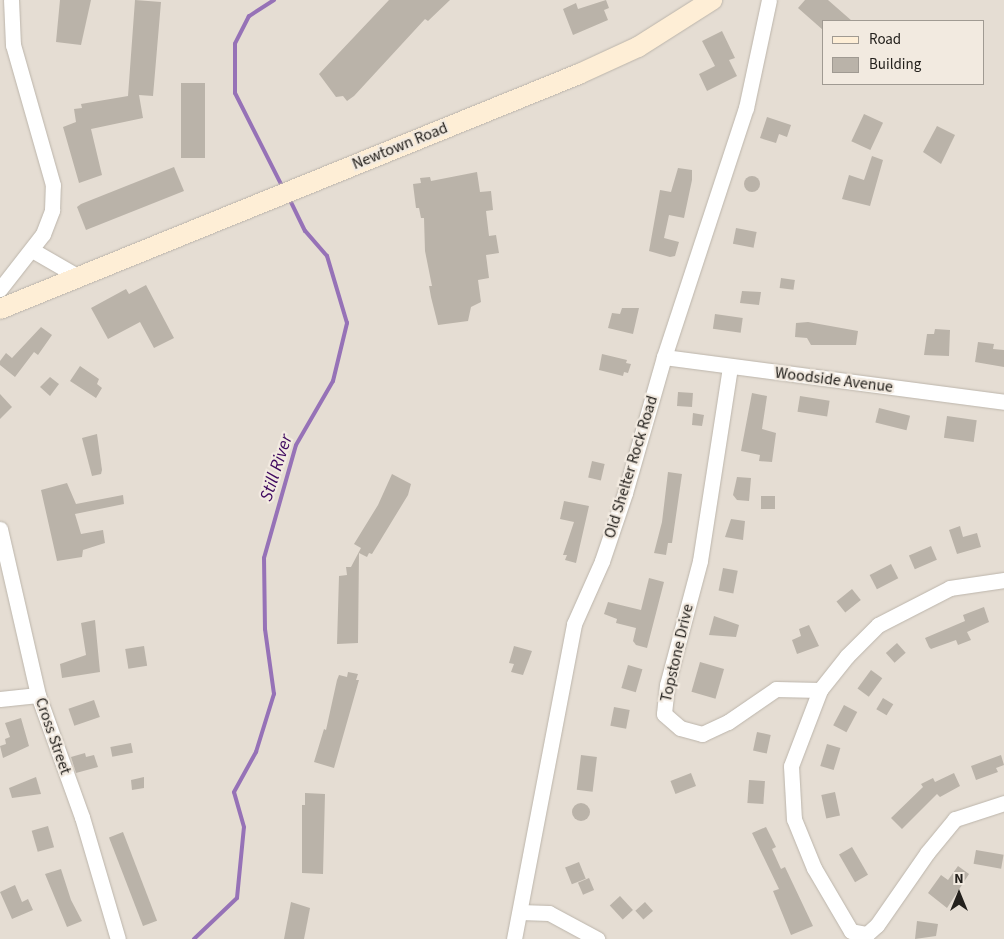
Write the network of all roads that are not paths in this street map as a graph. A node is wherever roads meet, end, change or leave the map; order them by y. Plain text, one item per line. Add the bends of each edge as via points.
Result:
1 (11, 0) edge
2 (712, 0) edge
3 (769, 0) edge
4 (32, 250) junction
5 (79, 276) junction
6 (0, 289) edge
7 (0, 309) edge
8 (664, 357) junction
9 (730, 367) junction
10 (1004, 402) edge
11 (0, 529) edge
12 (1004, 580) edge
13 (820, 690) junction
14 (38, 695) junction
15 (0, 700) edge
16 (1004, 804) edge
17 (520, 912) junction
18 (118, 939) edge
19 (514, 939) edge
20 (597, 939) edge

1 - 4 street via 13,45 54,185 52,210 43,234
2 - 5 main road, Newtown Road via 690,17 621,55
3 - 8 street, Old Shelter Rock Road via 746,108
4 - 5 street
4 - 6 street
5 - 7 main road, Newtown Road
8 - 9 street, Woodside Avenue
8 - 17 street, Old Shelter Rock Road via 616,518 574,624
9 - 10 street, Woodside Avenue
9 - 13 street, Topstone Drive via 700,561 667,685 664,714 680,728 702,734 728,722 776,688
11 - 14 street, Cross Street
12 - 13 street via 950,588 878,625
13 - 16 street via 791,766 794,819 814,868 851,931 867,934 877,925 955,819
14 - 15 street
14 - 18 street, Cross Street via 82,818
17 - 19 street, Old Shelter Rock Road
17 - 20 street via 550,913

